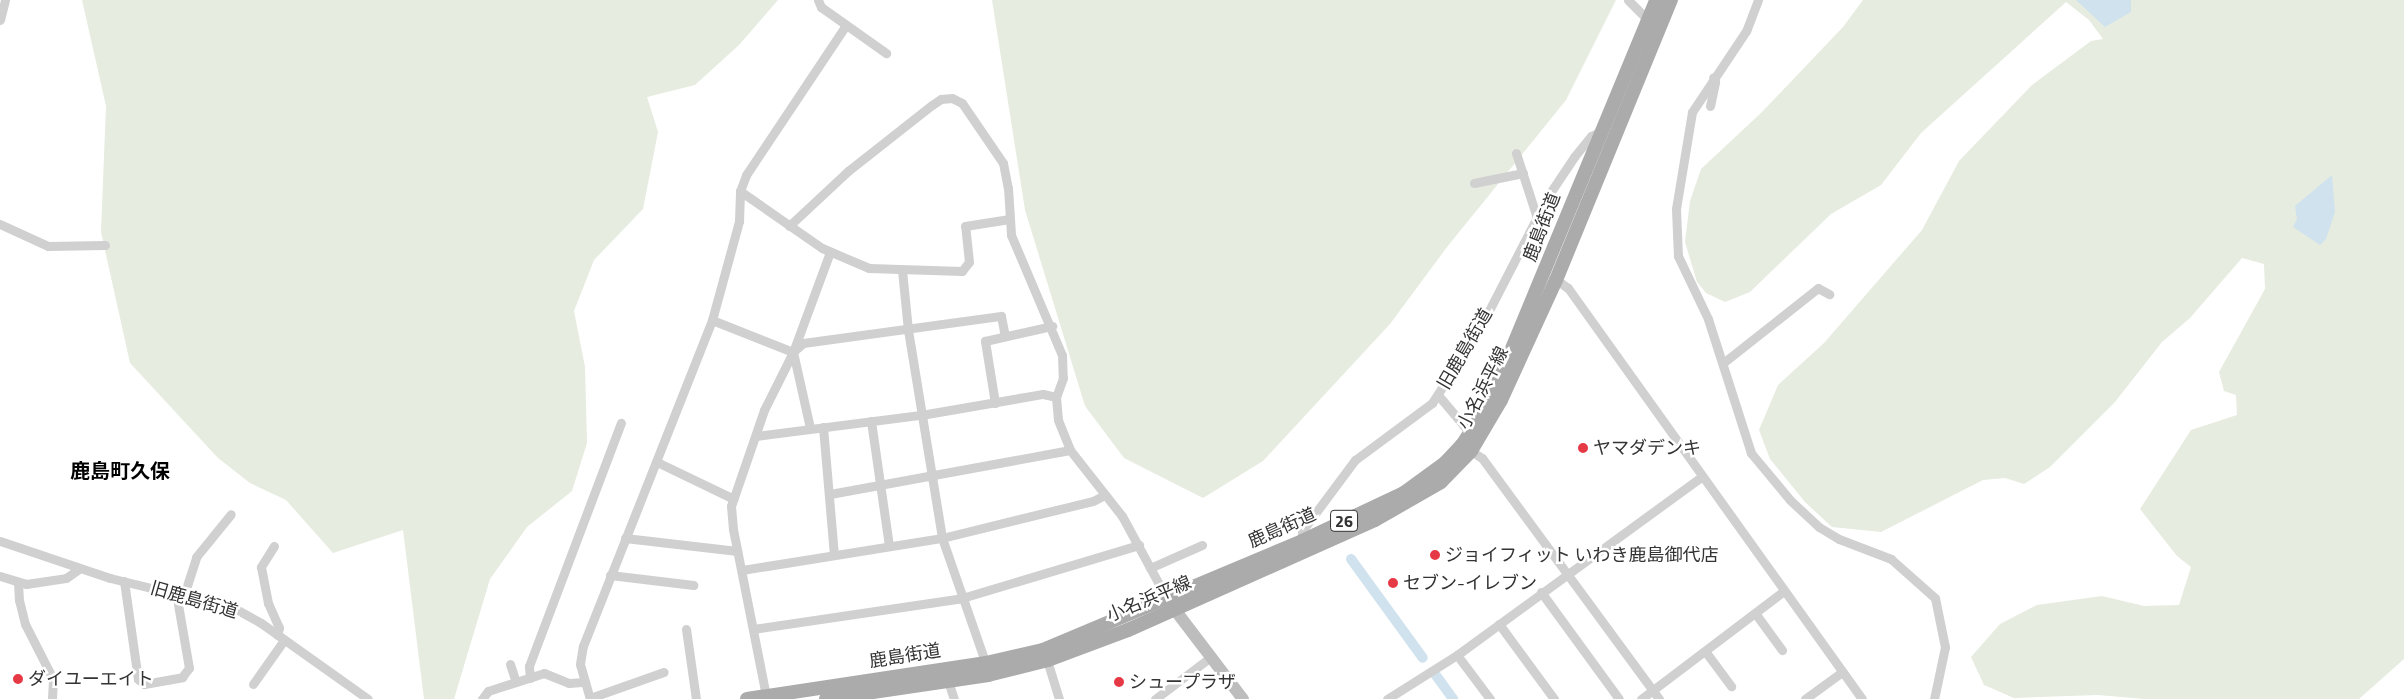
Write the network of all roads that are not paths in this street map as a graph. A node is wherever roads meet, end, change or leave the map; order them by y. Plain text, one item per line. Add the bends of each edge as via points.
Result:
1 (5, 0) edge
2 (818, 0) edge
3 (1628, 0) edge
4 (1656, 0) edge
5 (1671, 0) edge
6 (1758, 0) edge
7 (0, 20) edge
8 (1648, 20) junction
9 (846, 25) junction
10 (886, 53) dead end
11 (1713, 77) junction
12 (1710, 106) dead end
13 (1600, 132) junction
14 (1516, 153) dead end
15 (1523, 173) junction
16 (1474, 183) dead end
17 (740, 191) junction
18 (1537, 218) junction
19 (1009, 219) junction
20 (0, 224) edge
21 (789, 226) junction
22 (105, 245) dead end
23 (830, 252) junction
24 (902, 270) junction
25 (1550, 277) junction
26 (1829, 294) dead end
27 (712, 320) junction
28 (1052, 326) junction
29 (908, 330) junction
30 (1005, 336) junction
31 (793, 352) junction
32 (1723, 363) junction
33 (1438, 395) junction
34 (1056, 397) junction
35 (995, 403) junction
36 (921, 415) junction
37 (871, 421) junction
38 (621, 423) dead end
39 (823, 427) junction
40 (810, 428) junction
41 (1470, 433) junction
42 (756, 436) junction
43 (1467, 448) junction
44 (1070, 450) junction
45 (657, 462) junction
46 (932, 476) junction
47 (1701, 477) junction
48 (880, 486) junction
49 (830, 494) junction
50 (1105, 495) junction
51 (734, 499) junction
52 (231, 514) dead end
53 (625, 538) junction
54 (942, 538) junction
55 (0, 541) edge
56 (1302, 541) junction
57 (1140, 545) junction
58 (1202, 545) dead end
59 (274, 546) dead end
60 (889, 546) junction
61 (737, 551) junction
62 (834, 555) junction
63 (1150, 568) junction
64 (79, 569) junction
65 (742, 570) junction
66 (610, 575) junction
67 (1567, 575) junction
68 (4, 577) edge
69 (18, 582) junction
70 (124, 582) junction
71 (693, 584) dead end
72 (0, 585) edge
73 (1784, 591) junction
74 (1541, 592) junction
75 (180, 594) junction
76 (962, 598) junction
77 (1171, 604) junction
78 (1755, 613) junction
79 (1499, 624) junction
80 (686, 628) dead end
81 (754, 629) junction
82 (281, 637) junction
83 (1782, 650) dead end
84 (1706, 651) junction
85 (1457, 654) junction
86 (1045, 655) junction
87 (1212, 656) junction
88 (510, 664) dead end
89 (987, 669) junction
90 (664, 672) dead end
91 (1842, 672) junction
92 (530, 678) junction
93 (516, 682) junction
94 (585, 682) junction
95 (253, 684) dead end
96 (1731, 686) dead end
97 (950, 687) dead end
98 (1652, 690) junction
99 (776, 696) edge
100 (590, 698) edge
101 (52, 699) edge
102 (368, 699) edge
103 (482, 699) edge
104 (696, 699) edge
105 (747, 699) edge
106 (826, 699) edge
107 (954, 699) edge
108 (1059, 699) edge
109 (1156, 699) edge
110 (1243, 699) edge
111 (1387, 699) edge
112 (1490, 699) edge
113 (1554, 699) edge
114 (1619, 699) edge
115 (1641, 699) edge
116 (1659, 699) edge
117 (1805, 699) edge
118 (1862, 699) edge
119 (1934, 699) edge

1 - 7 street
2 - 9 street via 821,7
3 - 8 street
4 - 8 main road, 鹿島街道 / 26
5 - 25 main road, 小名浜平線 / 26
6 - 11 street via 1746,31
8 - 13 main road, 鹿島街道 / 26
9 - 10 street
9 - 17 street via 746,175
11 - 12 street via 1715,82
11 - 32 street via 1692,112 1683,154 1675,229 1681,265 1708,319
13 - 18 street, 旧鹿島街道 via 1591,136 1574,157
13 - 25 main road, 鹿島街道 / 26
14 - 15 street
15 - 16 street
15 - 18 street
17 - 21 street
17 - 27 street via 739,221
18 - 33 street, 旧鹿島街道 via 1479,330
19 - 21 street via 1008,188 1002,163 962,103 952,98 932,104 848,171
19 - 24 street via 964,226 969,262 962,271
19 - 28 street via 1011,234
20 - 22 street via 48,246
21 - 23 street
23 - 24 street via 869,268
23 - 31 street
24 - 29 street
25 - 41 main road, 鹿島街道 / 26 via 1489,404
25 - 43 main road, 小名浜平線 / 26 via 1488,426
25 - 47 street via 1573,295
26 - 32 street via 1818,288
27 - 31 street
27 - 45 street
28 - 30 street
28 - 34 street via 1062,355 1063,378
29 - 30 street via 1002,316
29 - 31 street via 803,343
29 - 36 street
30 - 35 street via 984,341
31 - 40 street
31 - 42 street via 764,410
32 - 119 street via 1751,452 1790,500 1828,533 1900,564 1935,598 1945,647
33 - 41 street
33 - 56 street, 旧鹿島街道 via 1430,405 1355,460 1302,531
34 - 35 street via 1043,394
34 - 44 street via 1058,420
35 - 36 street
36 - 37 street
36 - 46 street
37 - 39 street
37 - 48 street
38 - 92 street via 529,666
39 - 40 street
39 - 49 street
40 - 42 street
41 - 43 main road, 鹿島街道 / 26
42 - 51 street
43 - 56 main road, 鹿島街道 / 26 via 1404,493
43 - 67 street via 1482,458
43 - 77 main road, 小名浜平線 / 26 via 1441,482 1405,504
44 - 46 street
44 - 50 street
45 - 51 street
45 - 53 street
46 - 48 street
46 - 54 street
47 - 67 street
47 - 73 street
48 - 49 street
48 - 60 street
49 - 62 street
50 - 54 street via 1093,501
50 - 57 street
51 - 61 street via 733,530
52 - 75 street via 196,557
53 - 61 street
53 - 66 street
54 - 60 street
54 - 76 street
55 - 64 street, 旧鹿島街道
56 - 77 main road, 鹿島街道 / 26
57 - 63 street
57 - 76 street
58 - 63 street
59 - 82 street via 261,567 268,603
60 - 62 street
61 - 65 street
62 - 65 street
63 - 77 street
64 - 69 street via 66,578
64 - 70 street, 旧鹿島街道
65 - 81 street
66 - 71 street
66 - 94 street via 583,646 580,664
67 - 74 street
67 - 98 street
68 - 69 street
68 - 72 street
69 - 101 street via 18,600 26,624 53,678
70 - 75 street, 旧鹿島街道
70 - 75 street via 138,679 144,684 182,677 189,668
73 - 78 street
73 - 91 street
74 - 79 street
74 - 114 street
75 - 82 street, 旧鹿島街道 via 234,608
76 - 81 street
76 - 89 street
77 - 86 main road, 小名浜平線 / 26
77 - 87 street
78 - 83 street
78 - 84 street
79 - 85 street
79 - 113 street
80 - 104 street
81 - 99 street
82 - 95 street
82 - 102 street, 旧鹿島街道
84 - 96 street
84 - 98 street
85 - 111 street
85 - 112 street
86 - 89 main road, 小名浜平線 / 26
86 - 108 street
87 - 109 street
87 - 110 street
88 - 93 street
89 - 99 main road, 鹿島街道 / 26
89 - 106 main road, 小名浜平線 / 26
90 - 100 street
91 - 117 street
91 - 118 street
92 - 93 street
92 - 94 street via 544,674 569,683
93 - 103 street via 488,691
94 - 100 street
97 - 107 street
98 - 115 street
98 - 116 street
99 - 105 main road, 鹿島街道 / 26

